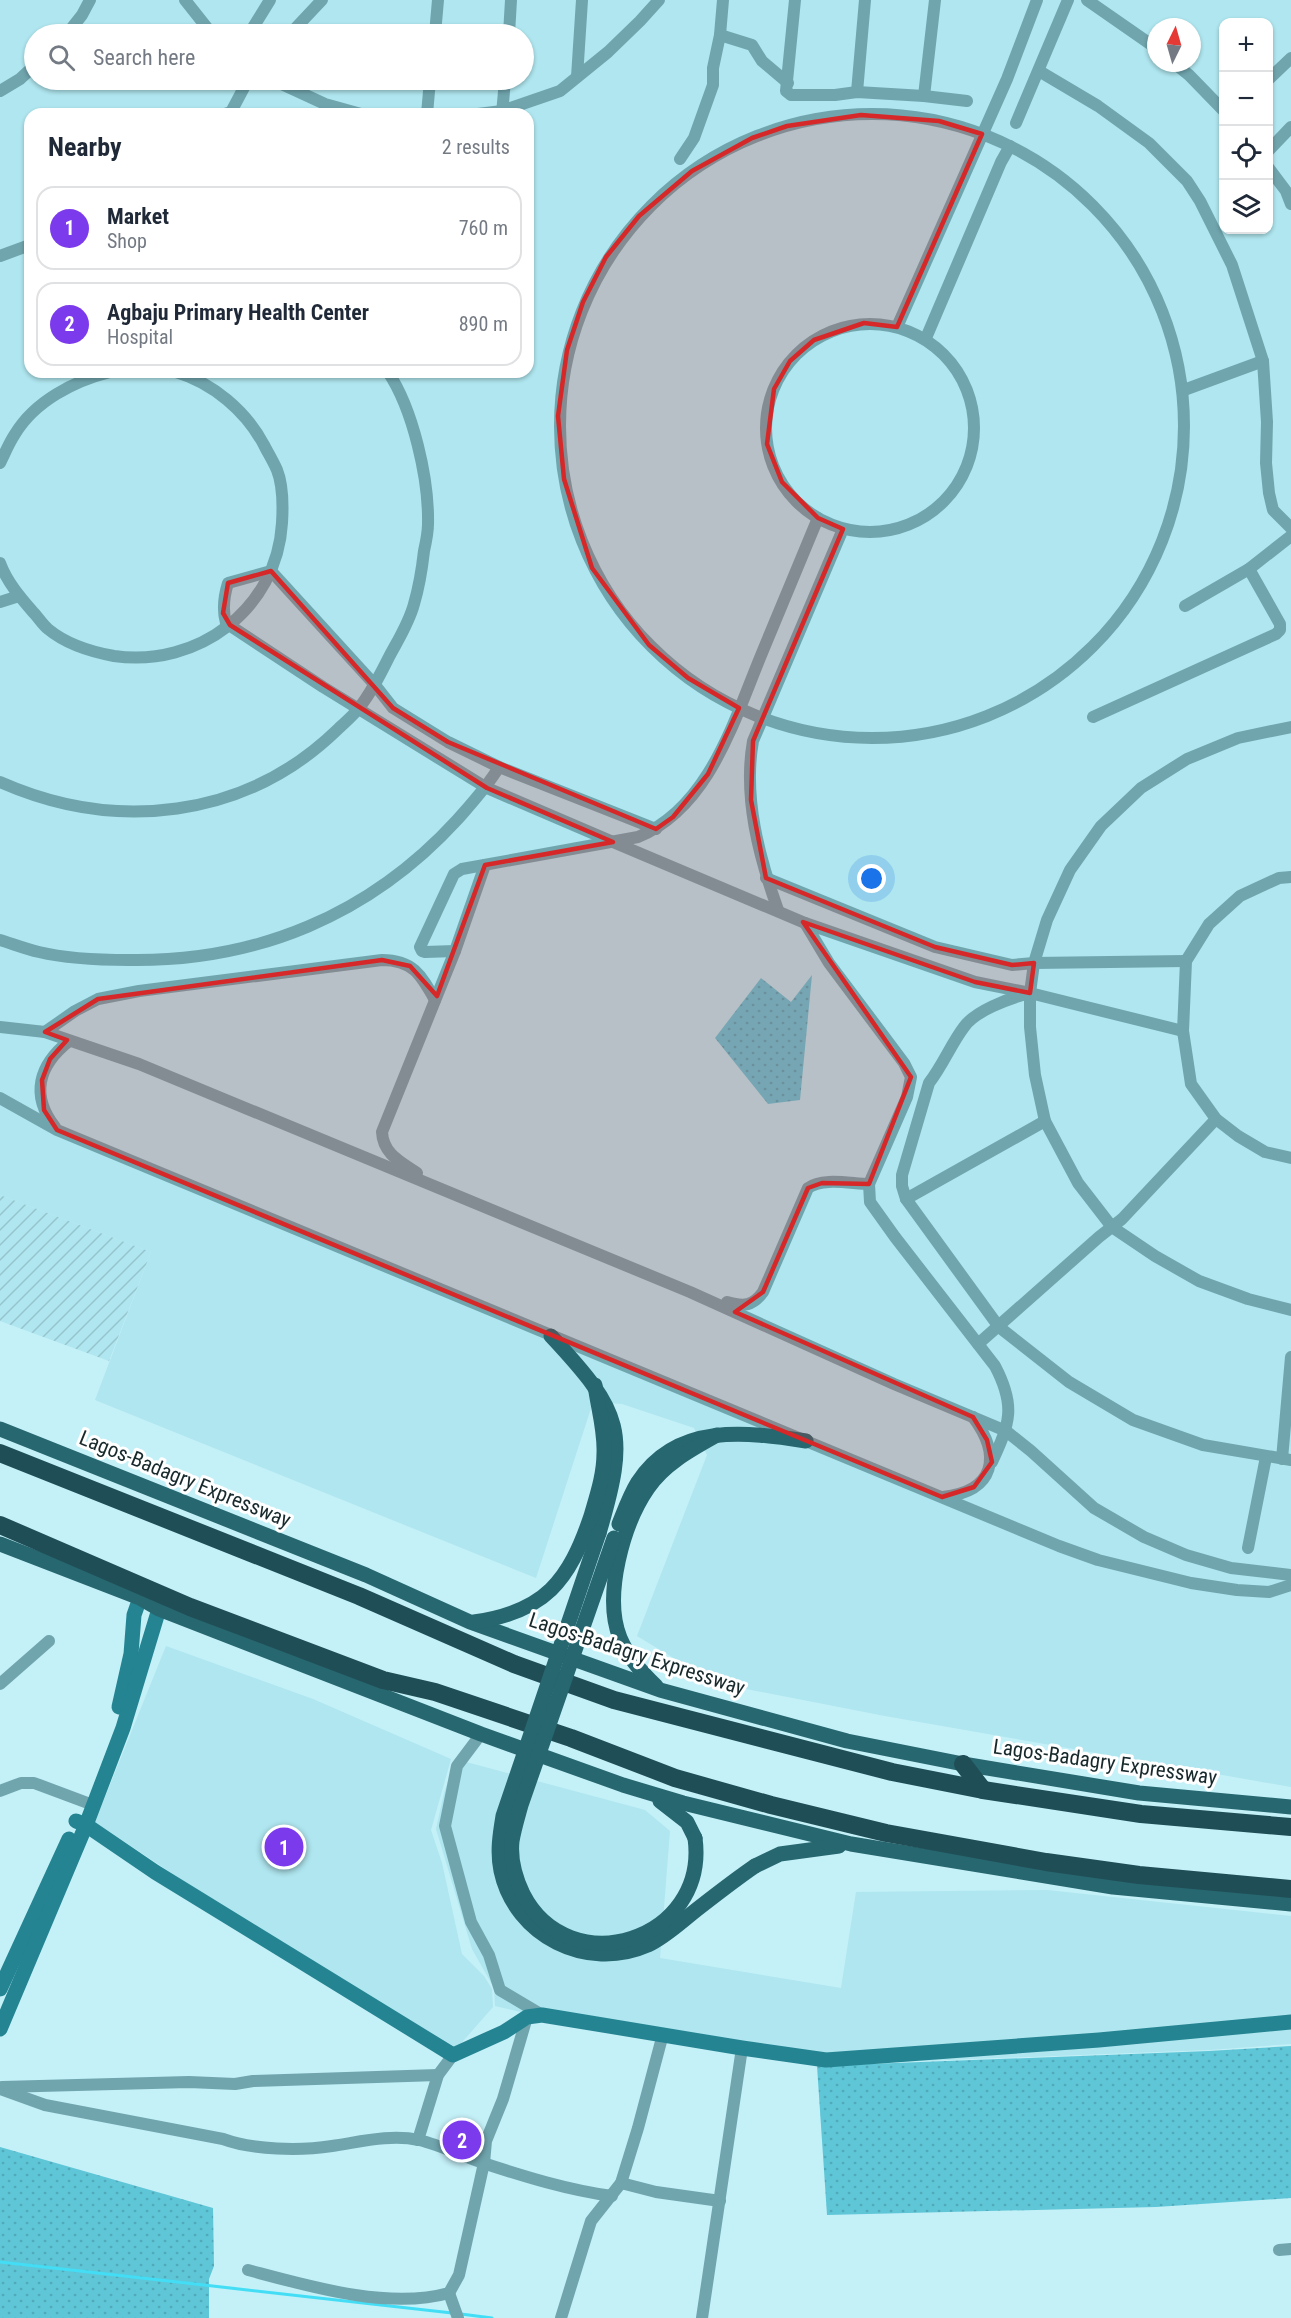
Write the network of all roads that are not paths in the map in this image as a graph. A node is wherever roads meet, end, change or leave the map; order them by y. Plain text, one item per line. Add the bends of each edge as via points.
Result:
1 (90, 0) edge
2 (185, 0) edge
3 (270, 0) edge
4 (322, 0) edge
5 (438, 0) edge
6 (512, 0) edge
7 (582, 0) edge
8 (659, 0) edge
9 (723, 0) edge
10 (795, 0) edge
11 (865, 0) edge
12 (935, 0) edge
13 (1037, 0) edge
14 (1068, 0) edge
15 (1087, 0) edge
16 (75, 24) edge
17 (204, 24) edge
18 (255, 24) edge
19 (299, 24) edge
20 (436, 24) edge
21 (510, 24) edge
22 (720, 35) junction
23 (1147, 42) edge
24 (1291, 58) edge
25 (1039, 71) junction
26 (1185, 72) edge
27 (24, 75) edge
28 (1273, 76) edge
29 (577, 77) junction
30 (788, 83) junction
31 (243, 90) edge
32 (295, 90) edge
33 (429, 90) edge
34 (504, 90) edge
35 (0, 91) edge
36 (856, 92) junction
37 (924, 96) junction
38 (967, 100) dead end
39 (1219, 106) edge
40 (233, 108) edge
41 (339, 108) edge
42 (428, 108) edge
43 (502, 108) edge
44 (513, 108) edge
45 (1016, 123) dead end
46 (1291, 128) edge
47 (982, 134) junction
48 (1010, 146) junction
49 (1273, 147) edge
50 (680, 159) dead end
51 (1273, 172) edge
52 (1288, 189) edge
53 (1291, 204) edge
54 (24, 247) edge
55 (0, 256) edge
56 (897, 327) junction
57 (926, 338) junction
58 (1263, 361) junction
59 (93, 378) edge
60 (197, 378) edge
61 (391, 378) edge
62 (1184, 390) junction
63 (0, 463) edge
64 (818, 518) junction
65 (1291, 528) edge
66 (843, 529) junction
67 (1291, 536) edge
68 (0, 563) edge
69 (1248, 569) junction
70 (271, 571) junction
71 (19, 596) junction
72 (0, 602) edge
73 (1185, 606) dead end
74 (230, 625) junction
75 (375, 685) junction
76 (739, 708) junction
77 (359, 709) junction
78 (763, 717) junction
79 (1093, 717) dead end
80 (1291, 727) edge
81 (499, 767) junction
82 (0, 782) edge
83 (487, 788) junction
84 (656, 829) junction
85 (613, 842) junction
86 (485, 865) junction
87 (1291, 877) edge
88 (766, 878) junction
89 (778, 910) junction
90 (805, 923) junction
91 (0, 940) edge
92 (455, 951) junction
93 (1186, 961) junction
94 (1034, 963) junction
95 (1030, 993) junction
96 (435, 1000) junction
97 (0, 1027) edge
98 (1183, 1031) junction
99 (45, 1032) junction
100 (69, 1041) junction
101 (0, 1098) edge
102 (1216, 1119) junction
103 (1045, 1121) junction
104 (57, 1130) junction
105 (1291, 1158) edge
106 (869, 1184) junction
107 (436, 1186) junction
108 (906, 1199) junction
109 (1112, 1227) junction
110 (690, 1292) junction
111 (1291, 1310) edge
112 (999, 1327) junction
113 (551, 1336) junction
114 (978, 1344) junction
115 (1291, 1357) edge
116 (595, 1385) junction
117 (973, 1417) junction
118 (0, 1430) edge
119 (1006, 1431) junction
120 (717, 1435) junction
121 (806, 1442) junction
122 (0, 1453) edge
123 (1266, 1457) junction
124 (1287, 1459) edge
125 (992, 1462) junction
126 (942, 1497) junction
127 (0, 1525) edge
128 (0, 1544) edge
129 (1248, 1548) dead end
130 (1291, 1575) edge
131 (1291, 1585) edge
132 (140, 1598) junction
133 (159, 1609) junction
134 (470, 1622) junction
135 (49, 1641) dead end
136 (0, 1684) edge
137 (660, 1690) junction
138 (481, 1734) junction
139 (963, 1764) junction
140 (983, 1790) junction
141 (0, 1791) edge
142 (651, 1794) junction
143 (89, 1803) junction
144 (1291, 1807) edge
145 (81, 1823) junction
146 (1291, 1827) edge
147 (851, 1844) junction
148 (1291, 1889) edge
149 (1291, 1904) edge
150 (4, 1992) edge
151 (535, 2016) junction
152 (1291, 2022) edge
153 (0, 2029) edge
154 (663, 2034) junction
155 (742, 2048) junction
156 (453, 2055) junction
157 (438, 2075) junction
158 (0, 2088) edge
159 (418, 2140) junction
160 (484, 2163) junction
161 (621, 2183) junction
162 (612, 2196) junction
163 (720, 2201) junction
164 (248, 2270) dead end
165 (452, 2299) junction
166 (458, 2318) edge
167 (561, 2318) edge
168 (702, 2318) edge

1 - 16 street
2 - 17 street
3 - 18 street
4 - 19 street
5 - 20 street
6 - 21 street
7 - 29 street
8 - 29 street
9 - 22 street
10 - 30 street
11 - 36 street
12 - 37 street
13 - 47 street
14 - 25 street
15 - 23 street
22 - 30 street via 752,45 762,61
22 - 50 street via 713,85 694,138
24 - 28 street
25 - 45 street
25 - 58 street via 1098,106 1149,143 1187,181 1232,265
26 - 39 street
27 - 35 street
29 - 44 street via 560,91
30 - 36 street via 786,91 791,94
31 - 40 street
32 - 41 street
33 - 42 street
34 - 43 street
36 - 37 street
37 - 38 street
46 - 49 street
47 - 48 street
47 - 56 street
47 - 76 street via 939,122 861,115 807,122 752,138 692,171 639,216 606,257 583,302 567,350 558,416 564,479 592,568 620,612 650,645 688,678
48 - 57 street
48 - 62 street via 1043,166 1089,203 1135,257 1165,316
51 - 52 street
52 - 53 street
54 - 55 street
56 - 57 street
56 - 64 street via 864,323 840,327 800,350 774,388 766,422 773,464 797,502
57 - 66 street via 960,374 970,396 975,418 965,472 947,500 914,523 877,533
58 - 62 street
58 - 65 street via 1269,493 1272,510
59 - 63 street via 49,399 16,432
60 - 70 street via 254,427 277,471 283,506 280,541
61 - 75 street via 420,453 428,524 414,606
62 - 78 street via 1185,419 1176,497 1162,541 1120,620 1098,647 1064,674 987,717 941,731 896,737 847,736
64 - 66 street
64 - 76 street
66 - 78 street
67 - 69 street
68 - 71 street
69 - 73 street
69 - 79 street via 1280,624 1276,634
70 - 74 street via 252,601
70 - 74 street via 228,582 223,613
70 - 75 street
71 - 72 street
71 - 74 street via 48,629 97,653 159,657 190,648
74 - 77 street
75 - 77 street
75 - 81 street via 393,708
76 - 78 street
76 - 84 street via 708,774 673,817
77 - 82 street via 297,763 272,778 211,803 146,812 114,811 62,803
77 - 83 street
78 - 88 street via 753,741 750,771 755,827
80 - 94 street via 1238,738 1187,759 1141,788 1101,826 1070,870 1047,920
81 - 83 street
81 - 84 street
83 - 85 street
83 - 91 street via 402,871 357,903 303,930 240,949 170,961 51,954
84 - 85 street
85 - 86 street
85 - 89 street
86 - 92 street
86 - 92 street via 454,874 420,948 425,952
87 - 93 street via 1279,878 1240,896 1209,924
88 - 89 street
88 - 94 street via 935,947 1012,965
89 - 90 street
90 - 95 street via 975,982
90 - 106 street via 911,1077 907,1097
92 - 96 street
93 - 94 street
93 - 98 street
94 - 95 street
95 - 98 street
95 - 103 street via 1035,1075
95 - 108 street via 996,1005 964,1025 929,1083 902,1175
96 - 99 street via 415,970 402,962 382,960 98,999
96 - 107 street via 382,1132 391,1155
97 - 99 street
98 - 102 street via 1191,1084
99 - 100 street
100 - 104 street via 50,1059 42,1080 41,1100
100 - 107 street via 139,1064
101 - 104 street
102 - 105 street via 1265,1152
102 - 109 street
103 - 108 street
103 - 109 street via 1078,1183
104 - 113 street
106 - 110 street via 822,1183 808,1188 757,1301 741,1306
106 - 114 street via 869,1197 875,1209
107 - 110 street
108 - 112 street
109 - 111 street via 1199,1281
109 - 112 street
110 - 117 street
112 - 114 street
112 - 123 street via 1069,1382 1133,1420 1203,1445
113 - 116 main road
113 - 121 street
114 - 119 street via 1003,1380 1009,1407
115 - 124 street
116 - 134 main road via 604,1436 604,1465 593,1510 572,1562 551,1591 536,1602 507,1616
116 - 147 main road, bridge via 612,1420 617,1452 612,1487 504,1816 499,1857 506,1887 526,1920 538,1931 576,1951 610,1954 637,1949 664,1936 768,1858
117 - 119 street
117 - 125 street via 987,1440
118 - 134 main road, Lagos-Badagry Expressway via 366,1575
119 - 125 street
119 - 130 street via 1094,1509 1144,1537 1231,1568
120 - 121 main road via 745,1433
120 - 137 main road via 680,1457 648,1487 630,1522 617,1567 614,1604 619,1637 633,1662
120 - 142 main road, bridge via 677,1447 651,1466 633,1492 614,1538 512,1840 514,1869 526,1899 544,1922 579,1940 615,1942 656,1927 681,1904 693,1879 695,1838 687,1822
121 - 126 street
122 - 140 highway, Lagos-Badagry Expressway via 359,1596 514,1664 614,1700 892,1772
123 - 124 street
123 - 129 street
125 - 126 street via 985,1476 969,1491
126 - 131 street via 1059,1546 1141,1571 1237,1590 1269,1592
127 - 148 highway via 190,1607 383,1680 435,1692 675,1778 760,1802 886,1833 1046,1862
128 - 132 main road
132 - 133 main road
132 - 143 main road via 123,1694
133 - 138 main road
133 - 143 main road via 123,1728
134 - 137 main road, Lagos-Badagry Expressway
135 - 136 street
137 - 139 main road, Lagos-Badagry Expressway via 847,1741
138 - 142 main road
138 - 151 street via 457,1766 445,1826 471,1922 489,1955 500,1990
139 - 140 highway
139 - 144 main road, Lagos-Badagry Expressway via 1139,1793
140 - 146 highway, Lagos-Badagry Expressway via 1141,1814
141 - 143 street via 34,1783
142 - 147 main road
143 - 145 main road
145 - 150 main road
145 - 156 main road
147 - 149 main road via 1113,1887
150 - 153 main road
151 - 154 main road
151 - 156 main road
151 - 160 street via 486,2140
152 - 155 main road via 826,2060
154 - 155 main road
154 - 161 street
155 - 163 street
156 - 157 street
157 - 158 street
157 - 159 street
158 - 159 street via 45,2105 240,2145 330,2147 362,2140
159 - 160 street
160 - 162 street via 576,2191
160 - 165 street
161 - 162 street
161 - 163 street
162 - 167 street via 591,2221
163 - 168 street
164 - 165 street via 358,2295
165 - 166 street

